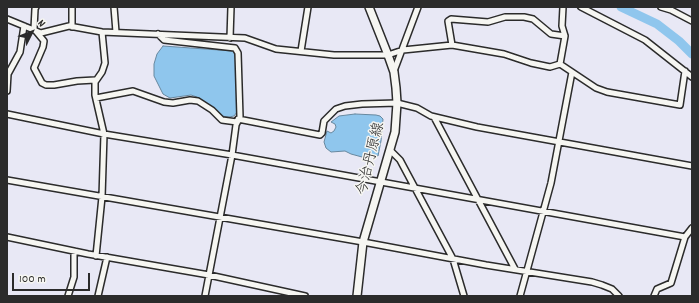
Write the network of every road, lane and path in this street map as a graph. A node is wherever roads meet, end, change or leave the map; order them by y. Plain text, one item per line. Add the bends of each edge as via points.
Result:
1 (36, 7) edge
2 (72, 7) edge
3 (114, 7) edge
4 (231, 7) edge
5 (308, 7) edge
6 (368, 7) edge
7 (418, 7) edge
8 (563, 7) edge
9 (581, 7) edge
10 (661, 7) edge
11 (7, 19) edge
12 (692, 21) edge
13 (24, 26) junction
14 (72, 27) junction
15 (34, 29) junction
16 (102, 32) junction
17 (116, 32) junction
18 (158, 34) junction
19 (565, 36) junction
20 (230, 38) junction
21 (452, 45) junction
22 (403, 50) junction
23 (301, 52) junction
24 (388, 55) junction
25 (560, 64) junction
26 (685, 71) junction
27 (394, 72) junction
28 (572, 72) junction
29 (692, 77) edge
30 (95, 80) junction
31 (7, 91) edge
32 (96, 98) junction
33 (397, 103) junction
34 (7, 114) edge
35 (434, 117) junction
36 (238, 120) junction
37 (104, 134) junction
38 (558, 142) junction
39 (390, 150) junction
40 (232, 155) junction
41 (692, 166) edge
42 (7, 180) edge
43 (380, 182) junction
44 (415, 189) junction
45 (102, 197) junction
46 (478, 200) junction
47 (542, 212) junction
48 (220, 217) junction
49 (692, 228) edge
50 (7, 237) edge
51 (685, 237) junction
52 (363, 242) junction
53 (74, 251) junction
54 (96, 256) junction
55 (106, 257) junction
56 (453, 259) junction
57 (515, 269) junction
58 (527, 271) junction
59 (209, 275) junction
60 (68, 296) edge
61 (98, 296) edge
62 (205, 296) edge
63 (305, 296) edge
64 (357, 296) edge
65 (464, 296) edge
66 (520, 296) edge
67 (619, 296) edge
68 (654, 296) edge

1 - 15 street
2 - 14 street
3 - 17 street
4 - 20 street
5 - 23 street
6 - 24 main road, 今治丹原線
7 - 22 street
8 - 19 street via 562,26
9 - 26 street via 645,40
10 - 12 street
11 - 13 street
13 - 15 street
13 - 31 street via 20,52 8,74
14 - 15 street via 41,33
14 - 16 street
15 - 30 street via 44,41 34,68 42,83 54,85
16 - 17 street
16 - 30 street via 105,63
17 - 18 street
18 - 20 street
18 - 36 street via 164,40 236,48 240,117
19 - 21 street via 551,34 533,19 524,17 505,17 488,22 451,19 448,22
19 - 25 street
20 - 23 street via 245,38 276,49
21 - 22 street
21 - 25 street via 504,54 550,67
22 - 24 street
22 - 27 street
23 - 24 street
24 - 27 main road, 今治丹原線
25 - 28 street
26 - 28 street via 680,105 607,92
26 - 29 street
27 - 33 main road, 今治丹原線
28 - 38 street
30 - 32 street
32 - 36 street via 133,91 164,102 198,101 222,120
32 - 37 street
33 - 35 street via 417,108
33 - 36 street via 362,104 336,109 324,121 320,135
33 - 39 main road, 今治丹原線 via 395,132
34 - 37 street
35 - 38 street
35 - 46 street
36 - 40 street
37 - 40 street
37 - 45 street
38 - 41 street
38 - 47 street via 551,184
39 - 43 main road, 今治丹原線
39 - 44 street via 400,160
40 - 43 street
40 - 48 street
42 - 45 street
43 - 44 street
43 - 52 main road, 今治丹原線
44 - 46 street
44 - 56 street
45 - 48 street
45 - 54 street
46 - 47 street
46 - 57 street
47 - 51 street
47 - 58 street
48 - 52 street
48 - 59 street
49 - 51 street
50 - 53 street
51 - 68 street via 671,283 657,290
52 - 56 street
52 - 64 main road, 今治丹原線
53 - 54 street
53 - 60 street via 74,277
54 - 55 street
55 - 59 street
55 - 61 street
56 - 57 street
56 - 65 street
57 - 58 street
58 - 66 street
58 - 67 street via 602,284
59 - 62 street
59 - 63 street

